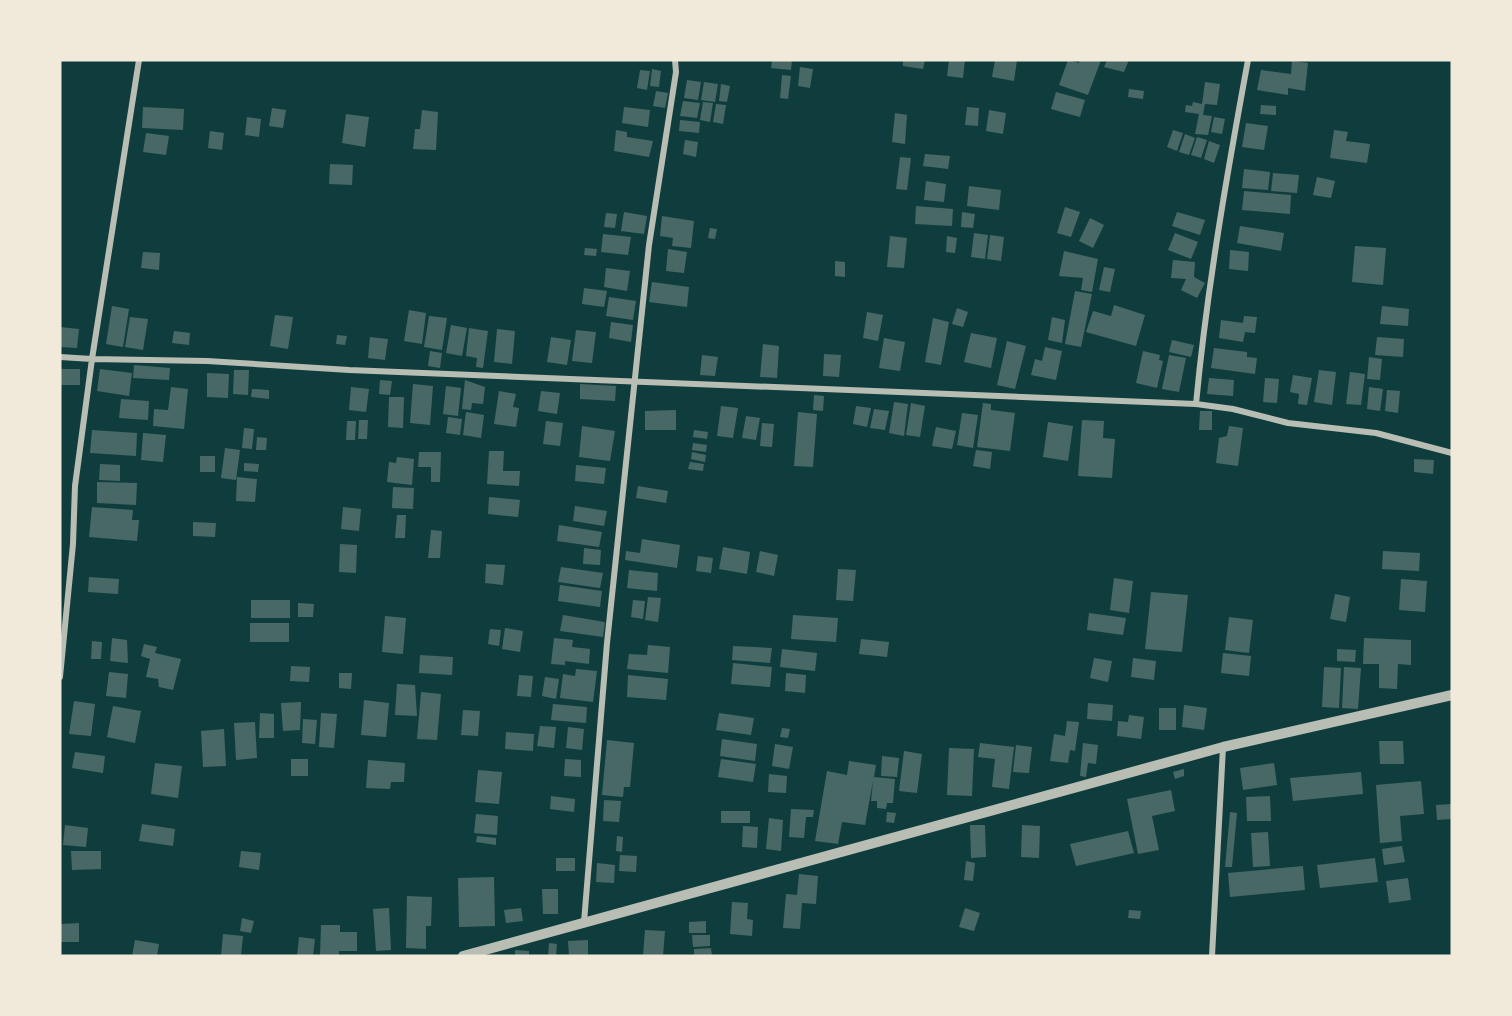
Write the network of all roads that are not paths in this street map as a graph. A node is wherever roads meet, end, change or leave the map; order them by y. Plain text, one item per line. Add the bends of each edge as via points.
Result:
1 (139, 60) edge
2 (675, 60) edge
3 (1248, 60) edge
4 (60, 357) edge
5 (92, 359) junction
6 (635, 381) junction
7 (1196, 404) junction
8 (1452, 453) edge
9 (60, 677) edge
10 (1452, 695) edge
11 (1223, 747) junction
12 (584, 922) junction
13 (463, 956) edge
14 (1212, 956) edge

1 - 5 street
2 - 6 street
3 - 7 street via 1218,231
4 - 5 street
5 - 6 street
5 - 9 street via 75,486
6 - 7 street
6 - 12 street via 607,643
7 - 8 street via 1288,423 1376,433
10 - 11 street
11 - 12 street
11 - 14 street
12 - 13 street

